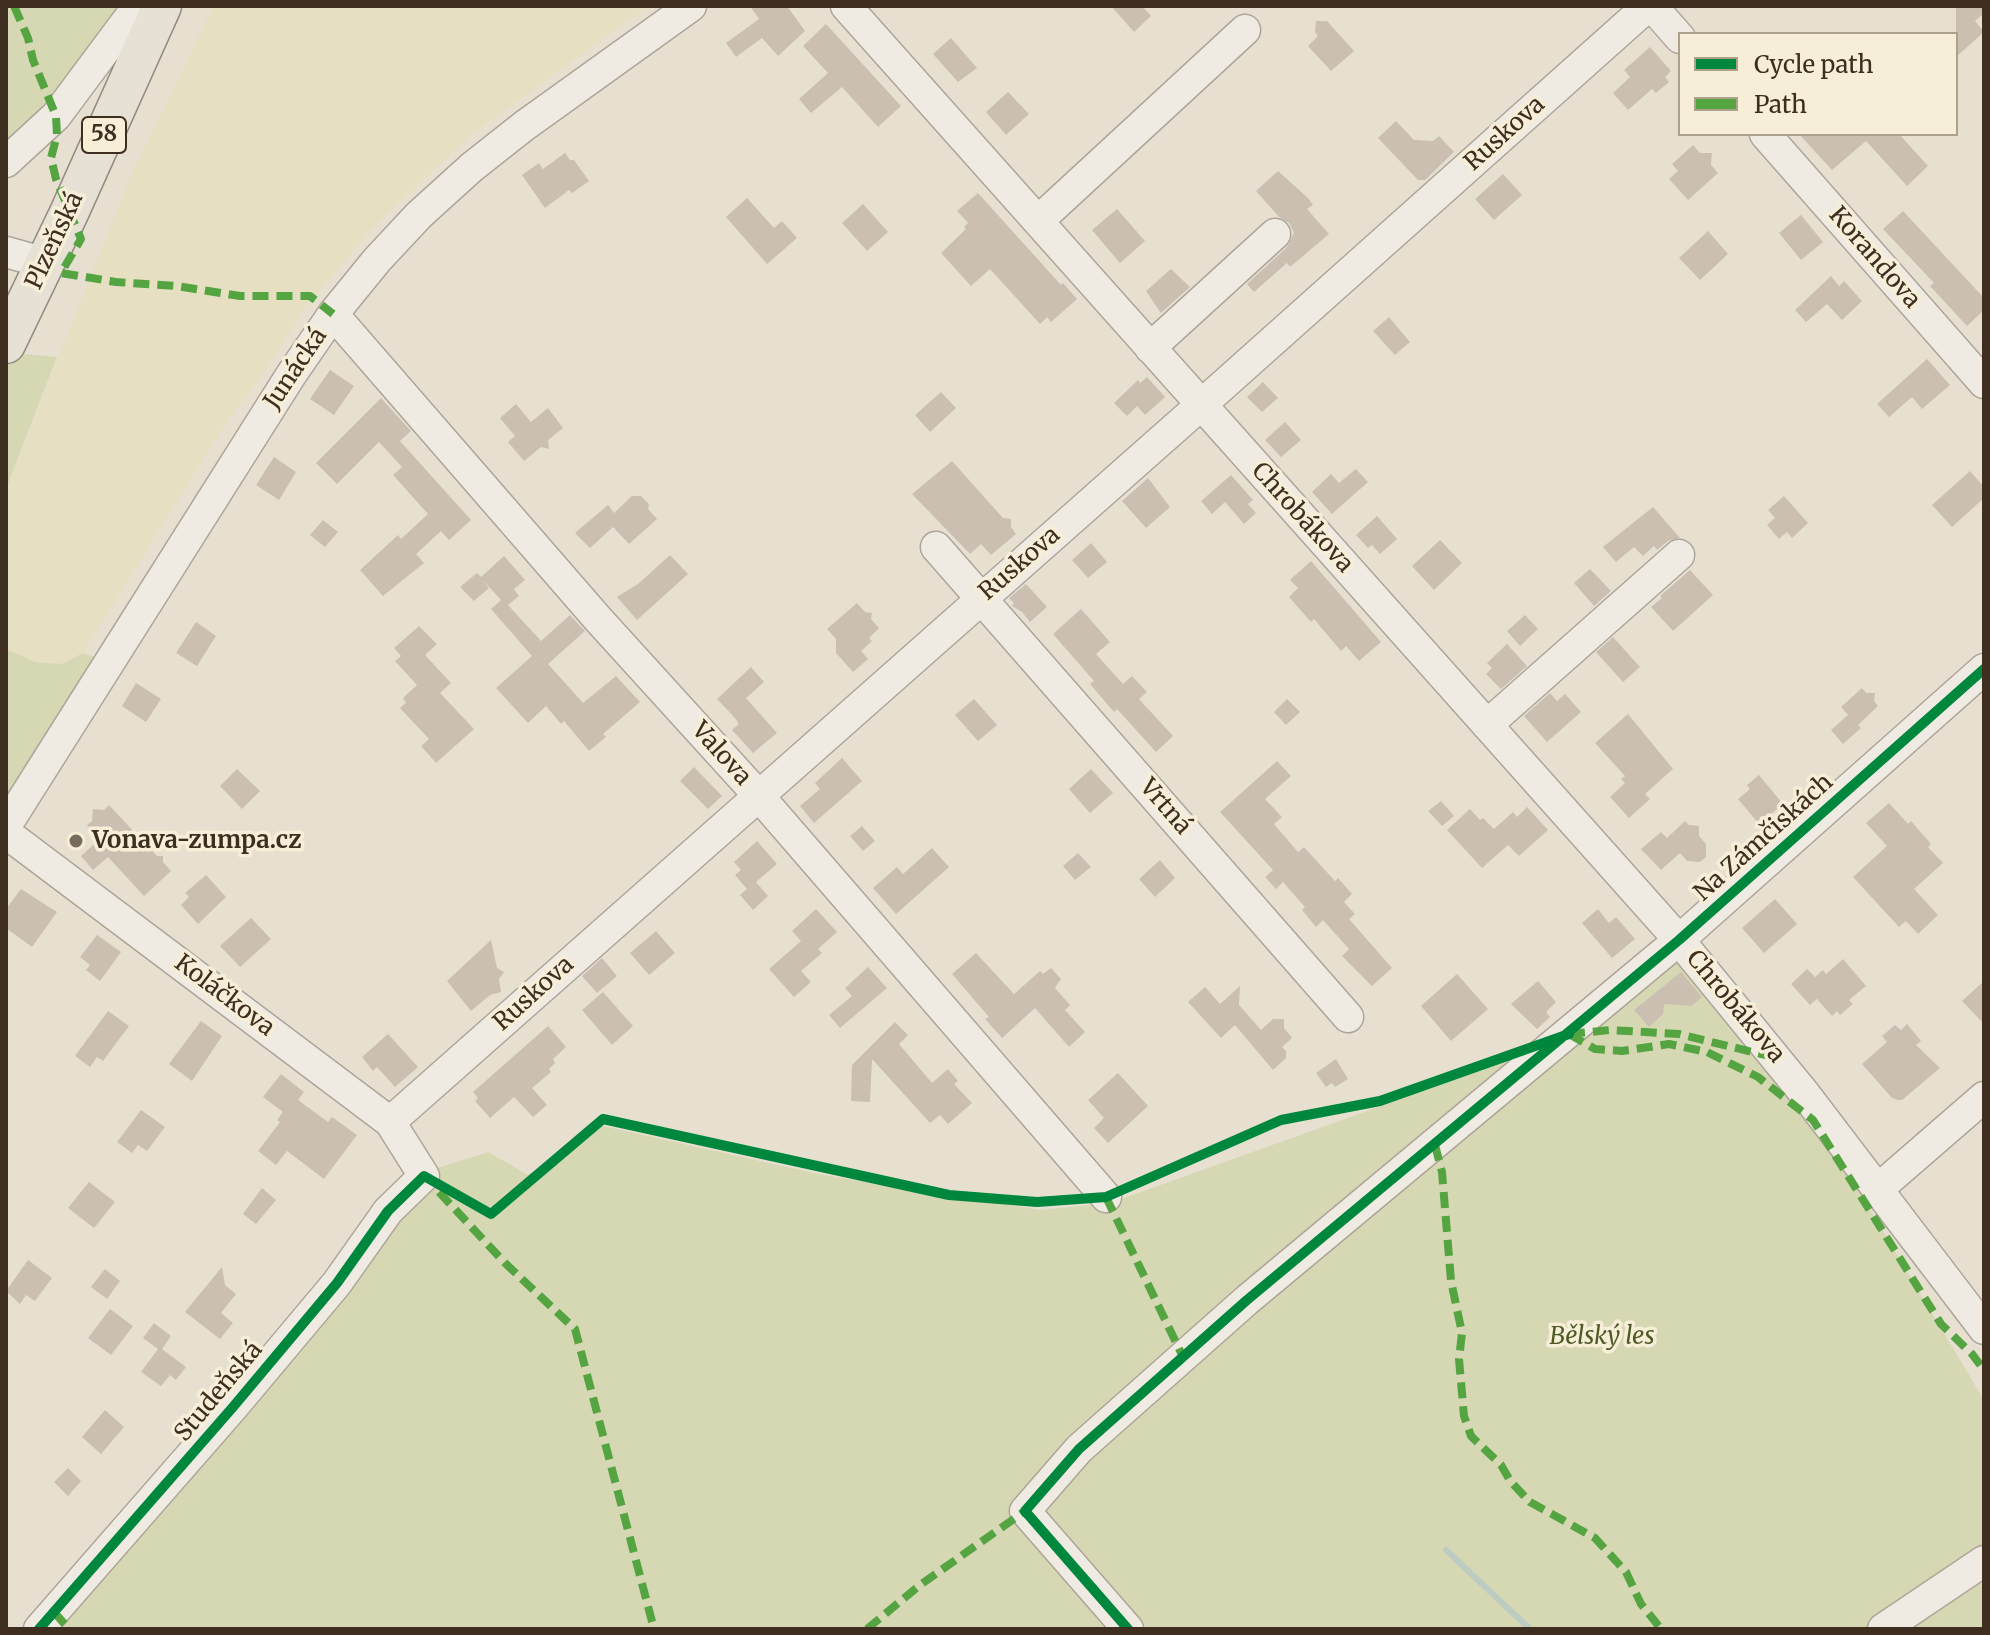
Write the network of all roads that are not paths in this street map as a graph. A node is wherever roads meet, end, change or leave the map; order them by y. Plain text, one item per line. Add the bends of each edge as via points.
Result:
1 (138, 6) edge
2 (162, 6) edge
3 (691, 6) edge
4 (846, 6) edge
5 (1650, 6) edge
6 (1245, 30) dead end
7 (1678, 36) edge
8 (1767, 136) edge
9 (6, 162) edge
10 (1038, 221) junction
11 (1275, 234) dead end
12 (6, 252) edge
13 (45, 263) junction
14 (333, 314) junction
15 (8, 325) edge
16 (1150, 348) junction
17 (1984, 383) edge
18 (1201, 405) junction
19 (936, 547) dead end
20 (1679, 555) dead end
21 (981, 598) junction
22 (1984, 669) edge
23 (1487, 725) junction
24 (758, 795) junction
25 (6, 826) edge
26 (6, 833) edge
27 (1679, 940) junction
28 (1348, 1017) dead end
29 (1984, 1097) edge
30 (390, 1122) junction
31 (424, 1176) joint
32 (1878, 1189) junction
33 (1106, 1197) dead end
34 (1984, 1329) edge
35 (1984, 1561) edge
36 (39, 1629) edge
37 (1128, 1629) edge
38 (1883, 1629) edge

1 - 9 street via 56,116
2 - 13 main road, Plzeňská / 58
3 - 14 street, Junácká via 472,167 419,215
4 - 10 street, Chrobákova
5 - 7 street
5 - 18 street, Ruskova
6 - 10 street
8 - 17 street, Korandova
10 - 16 street, Chrobákova
11 - 16 street
12 - 13 street
13 - 15 main road, Plzeňská / 58
14 - 24 street, Valova
14 - 25 street, Junácká
16 - 18 street, Chrobákova
18 - 21 street, Ruskova
18 - 23 street, Chrobákova
19 - 21 street, Vrtná
20 - 23 street
21 - 24 street, Ruskova
21 - 28 street, Vrtná
22 - 27 street, Na Zámčiskách
23 - 27 street, Chrobákova
24 - 30 street, Ruskova
24 - 33 street, Valova
26 - 30 street, Koláčkova
27 - 32 street, Chrobákova
27 - 37 street, Na Zámčiskách via 1247,1300 1079,1449 1025,1511
29 - 32 street
30 - 31 street, Koláčkova
31 - 36 street, Studeňská via 388,1211 337,1283
32 - 34 street, Chrobákova
35 - 38 street

